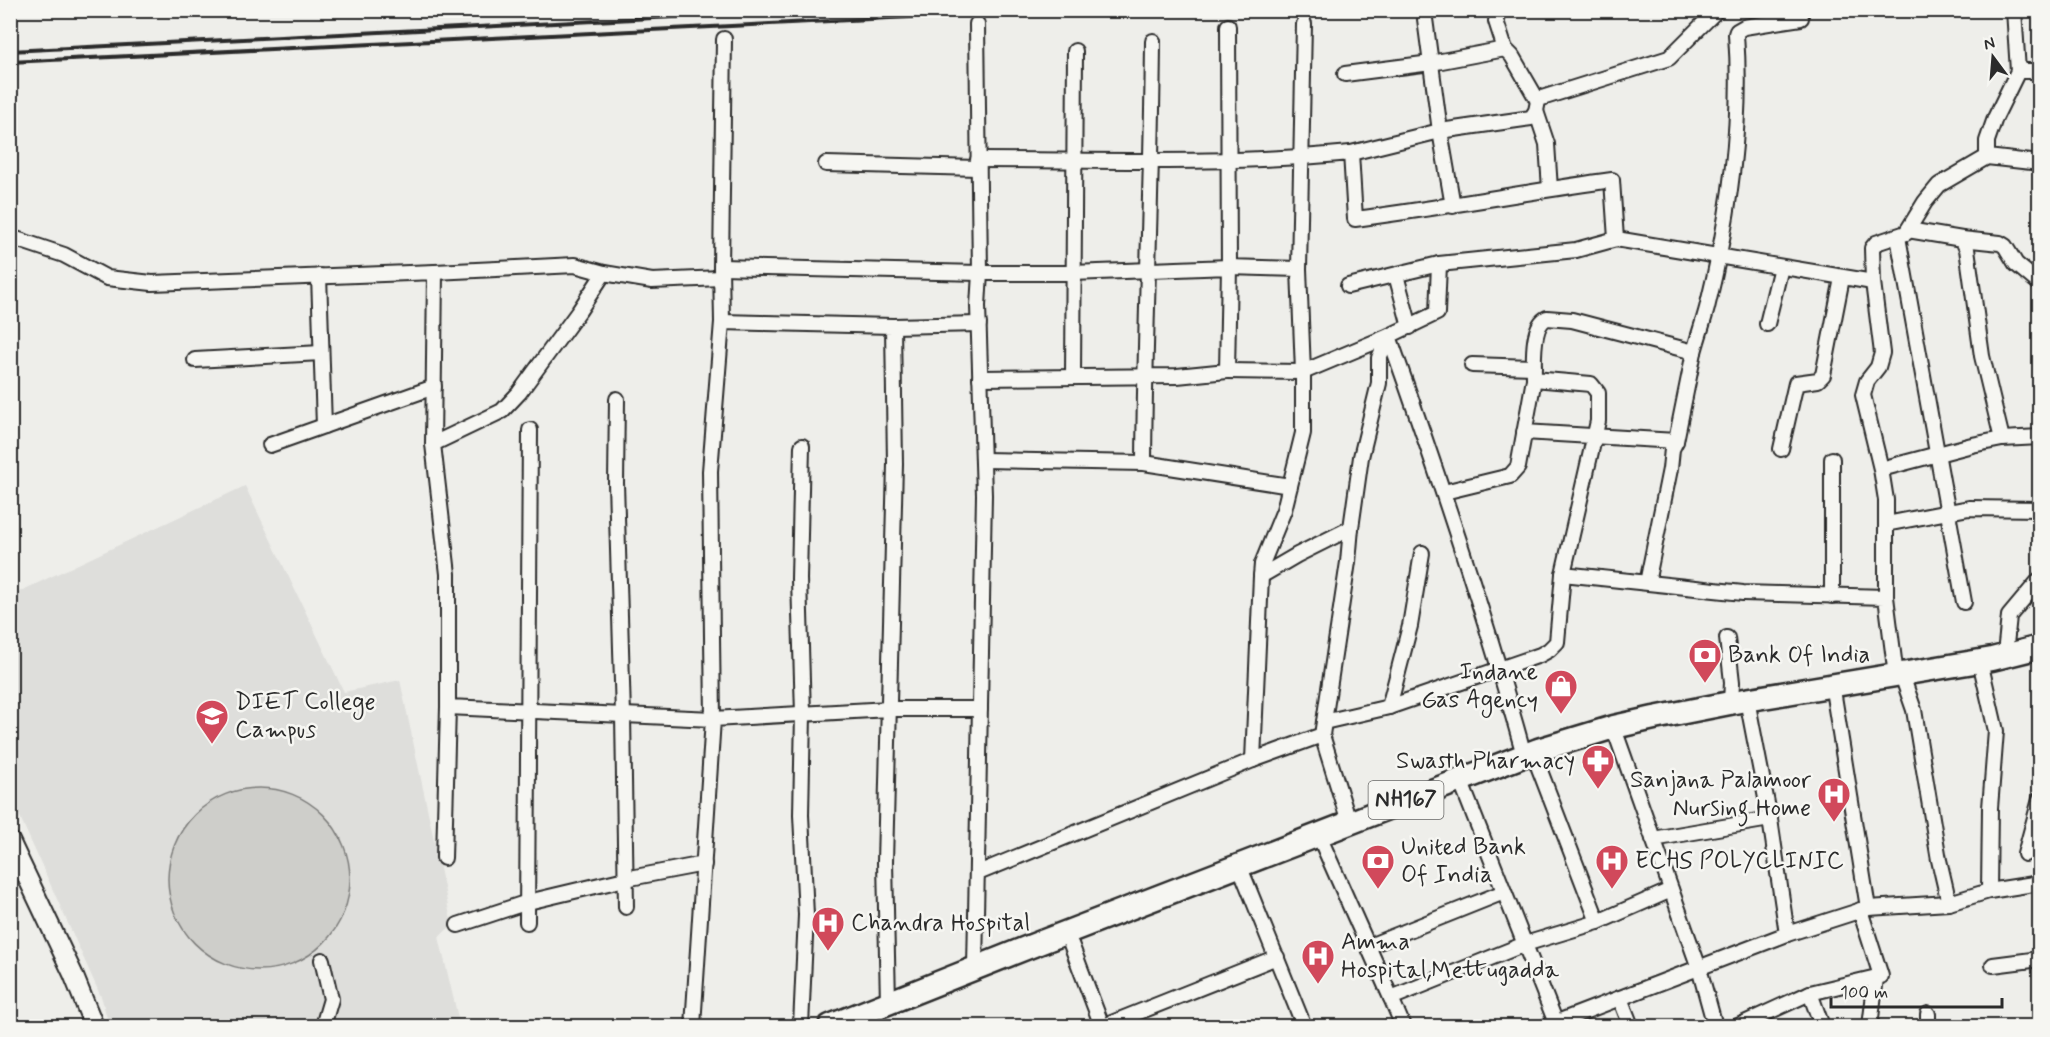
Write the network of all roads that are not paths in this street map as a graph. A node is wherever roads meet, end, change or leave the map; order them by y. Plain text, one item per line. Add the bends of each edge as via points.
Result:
1 (1717, 10) edge
2 (2014, 10) edge
3 (1801, 18) dead end
4 (1425, 19) dead end
5 (1496, 21) dead end
6 (977, 24) dead end
7 (1304, 24) dead end
8 (1228, 26) dead end
9 (724, 39) dead end
10 (1153, 41) dead end
11 (1505, 49) junction
12 (1075, 51) dead end
13 (1431, 63) junction
14 (2018, 71) junction
15 (2040, 71) edge
16 (1345, 74) dead end
17 (1537, 106) junction
18 (1440, 131) junction
19 (1351, 153) junction
20 (1987, 157) junction
21 (1302, 158) junction
22 (1074, 160) junction
23 (1152, 160) junction
24 (1230, 160) junction
25 (2040, 163) edge
26 (826, 164) dead end
27 (978, 164) junction
28 (1550, 189) junction
29 (1453, 206) junction
30 (1903, 234) junction
31 (10, 237) edge
32 (1616, 239) junction
33 (1962, 239) junction
34 (1718, 257) junction
35 (1439, 264) junction
36 (1229, 267) junction
37 (1781, 267) junction
38 (1299, 269) junction
39 (1149, 270) junction
40 (435, 272) junction
41 (604, 273) junction
42 (721, 273) junction
43 (980, 273) junction
44 (1072, 273) junction
45 (1396, 275) junction
46 (319, 276) junction
47 (1842, 278) junction
48 (1873, 282) junction
49 (2040, 284) edge
50 (1348, 286) dead end
51 (722, 322) junction
52 (979, 324) junction
53 (1767, 324) dead end
54 (893, 326) junction
55 (1410, 327) junction
56 (1389, 336) junction
57 (1694, 352) junction
58 (321, 353) junction
59 (195, 360) dead end
60 (1472, 365) dead end
61 (1227, 371) junction
62 (1303, 372) junction
63 (1534, 373) junction
64 (1144, 376) junction
65 (1072, 377) junction
66 (980, 378) junction
67 (434, 387) junction
68 (617, 399) dead end
69 (324, 426) junction
70 (530, 430) dead end
71 (1524, 432) junction
72 (1594, 437) junction
73 (2040, 437) edge
74 (2002, 439) junction
75 (1676, 441) junction
76 (433, 444) junction
77 (270, 445) dead end
78 (802, 446) dead end
79 (1781, 449) dead end
80 (1938, 454) junction
81 (1832, 459) dead end
82 (983, 460) junction
83 (1144, 463) junction
84 (1881, 469) junction
85 (1290, 486) junction
86 (1444, 492) junction
87 (2040, 509) edge
88 (1948, 511) junction
89 (1886, 524) junction
90 (1351, 528) junction
91 (1422, 553) dead end
92 (1563, 574) junction
93 (1261, 576) junction
94 (2040, 579) edge
95 (1647, 582) junction
96 (1832, 596) junction
97 (1886, 597) junction
98 (1964, 602) dead end
99 (1727, 638) dead end
100 (2040, 647) edge
101 (2007, 660) junction
102 (2040, 661) edge
103 (1500, 669) junction
104 (1982, 670) junction
105 (1900, 680) junction
106 (1834, 696) junction
107 (1740, 706) junction
108 (1389, 707) junction
109 (448, 708) junction
110 (980, 708) junction
111 (889, 709) junction
112 (529, 711) junction
113 (803, 714) junction
114 (623, 715) junction
115 (712, 719) junction
116 (1323, 729) junction
117 (1617, 737) junction
118 (1530, 759) junction
119 (1253, 760) junction
120 (1464, 790) junction
121 (2040, 799) edge
122 (1770, 819) junction
123 (1349, 822) junction
124 (1653, 839) junction
125 (10, 842) edge
126 (1323, 845) junction
127 (2025, 854) dead end
128 (444, 858) dead end
129 (704, 864) junction
130 (1241, 871) junction
131 (978, 873) junction
132 (625, 879) junction
133 (2040, 883) edge
134 (1671, 890) junction
135 (1989, 891) junction
136 (1504, 892) junction
137 (528, 902) junction
138 (1949, 903) junction
139 (626, 907) dead end
140 (1864, 909) junction
141 (527, 921) dead end
142 (1598, 922) junction
143 (458, 925) dead end
144 (1787, 934) junction
145 (1071, 944) junction
146 (1525, 944) junction
147 (1369, 946) junction
148 (1277, 957) junction
149 (2040, 959) edge
150 (322, 960) dead end
151 (1993, 965) dead end
152 (975, 968) junction
153 (1699, 968) junction
154 (1876, 978) junction
155 (1810, 993) junction
156 (1391, 998) junction
157 (1620, 998) junction
158 (888, 1004) junction
159 (1128, 1022) edge
160 (1552, 1025) edge
161 (94, 1026) edge
162 (323, 1026) edge
163 (693, 1026) edge
164 (801, 1026) edge
165 (830, 1026) edge
166 (857, 1026) edge
167 (1103, 1026) edge
168 (1304, 1026) edge
169 (1403, 1026) edge
170 (1631, 1026) edge
171 (1715, 1026) edge
172 (1738, 1026) edge
173 (1822, 1026) edge
174 (1870, 1026) edge

1 - 17 street via 1669,58 1557,93
2 - 14 street
3 - 34 street via 1737,31 1734,159
4 - 13 street
5 - 11 street
6 - 27 street
7 - 21 street
8 - 24 street
9 - 42 street
10 - 23 street
11 - 13 street
11 - 17 street
12 - 22 street
13 - 16 street
13 - 18 street
14 - 15 street
14 - 20 street via 1995,118 1987,141
17 - 18 street via 1531,118
17 - 28 street via 1547,144
18 - 19 street
18 - 29 street
19 - 21 street
19 - 29 street via 1355,219
20 - 25 street
20 - 30 street via 1939,185
21 - 24 street
21 - 38 street
22 - 23 street
22 - 27 street
22 - 44 street
23 - 24 street
23 - 39 street
24 - 36 street
26 - 27 street
27 - 43 street
28 - 29 street
28 - 32 street via 1612,180
30 - 33 street
30 - 48 street via 1884,239 1872,248
30 - 80 street
31 - 46 street via 64,255 107,279 152,283
32 - 34 street
32 - 35 street via 1576,250
33 - 49 street via 2000,243 2016,264
33 - 74 street via 1982,356
34 - 37 street
34 - 57 street
35 - 45 street
35 - 55 street via 1437,313
36 - 38 street
36 - 39 street
36 - 61 street
37 - 47 street
37 - 53 street
38 - 62 street
39 - 44 street
39 - 64 street
40 - 41 street via 575,265
40 - 46 street
40 - 67 street
41 - 42 street via 651,281
41 - 76 street via 502,411
42 - 43 street
42 - 51 street
43 - 44 street
43 - 52 street
44 - 65 street
45 - 50 street
45 - 55 street
46 - 58 street
47 - 48 street
47 - 79 street via 1823,375 1818,380 1796,383
48 - 84 street via 1882,353 1863,395
51 - 54 street
51 - 115 street via 710,471
52 - 54 street
52 - 66 street
54 - 111 street via 895,464
55 - 56 street
56 - 62 street
56 - 86 street
56 - 90 street via 1379,358 1379,383 1361,457
57 - 63 street via 1572,320 1547,318 1536,333
57 - 75 street
58 - 59 street
58 - 69 street
60 - 63 street
61 - 62 street
61 - 64 street
62 - 85 street via 1303,433
63 - 71 street
63 - 72 street via 1591,384 1596,389 1598,421
64 - 65 street
64 - 83 street
65 - 66 street
66 - 82 street
67 - 69 street
67 - 76 street
68 - 114 street
69 - 77 street
70 - 112 street
71 - 72 street
71 - 86 street via 1518,467 1510,476
72 - 75 street
72 - 92 street
73 - 74 street
74 - 80 street
75 - 95 street
76 - 109 street via 448,574
78 - 113 street via 799,579
80 - 84 street
80 - 88 street
81 - 96 street
82 - 83 street
82 - 110 street
83 - 85 street
84 - 89 street via 1887,500
85 - 93 street
86 - 103 street
87 - 88 street via 1989,507
88 - 89 street
88 - 98 street
89 - 97 street
90 - 93 street
90 - 116 street
91 - 108 street via 1410,626
92 - 95 street
92 - 103 street via 1557,642 1540,655
93 - 119 street
94 - 101 street via 2009,616
95 - 96 street via 1743,593
96 - 97 street
97 - 105 street
99 - 107 street via 1732,682
100 - 101 highway, NH167
101 - 102 highway
101 - 104 highway, NH167
101 - 105 highway, NH167 via 1992,659
103 - 108 street
103 - 118 street
104 - 105 highway, NH167
104 - 135 street via 1996,731
105 - 106 highway, NH167
105 - 107 highway, NH167
105 - 138 street via 1914,710
106 - 107 highway, NH167
106 - 140 street
107 - 117 highway, NH167
107 - 118 highway, NH167 via 1614,727
107 - 122 street
108 - 116 street
109 - 112 street
109 - 128 street
110 - 111 street
110 - 131 street
111 - 113 street
111 - 158 street via 885,862
112 - 114 street
112 - 137 street
113 - 115 street
113 - 164 street via 801,815 806,915
114 - 115 street
114 - 132 street
115 - 129 street
116 - 119 street
116 - 123 street
117 - 118 highway, NH167
117 - 124 street
118 - 120 highway, NH167
118 - 123 highway, NH167
118 - 142 street
119 - 131 street
120 - 126 highway, NH167
120 - 136 street
121 - 127 street
122 - 124 street
122 - 144 street
123 - 130 highway, NH167
124 - 134 street
125 - 161 street
126 - 130 highway, NH167
126 - 147 street
129 - 132 street
129 - 163 street
130 - 145 highway, NH167
130 - 148 street
130 - 152 highway, NH167
131 - 152 street
132 - 137 street
132 - 139 street
133 - 135 street
134 - 142 street
134 - 153 street
135 - 138 street
136 - 146 street
136 - 147 street
137 - 141 street
137 - 143 street
138 - 140 street
140 - 144 street
140 - 154 street via 1881,976
142 - 146 street
144 - 153 street
145 - 166 highway, NH167
145 - 167 street
146 - 156 street
146 - 160 street
147 - 156 street
148 - 159 street
148 - 168 street
149 - 151 street
150 - 162 street via 331,999
152 - 158 highway, NH167
153 - 157 street
153 - 171 street
154 - 155 street
154 - 174 street
155 - 172 street
155 - 173 street
156 - 169 street
157 - 160 street
157 - 170 street
158 - 165 highway, NH167
159 - 167 street

